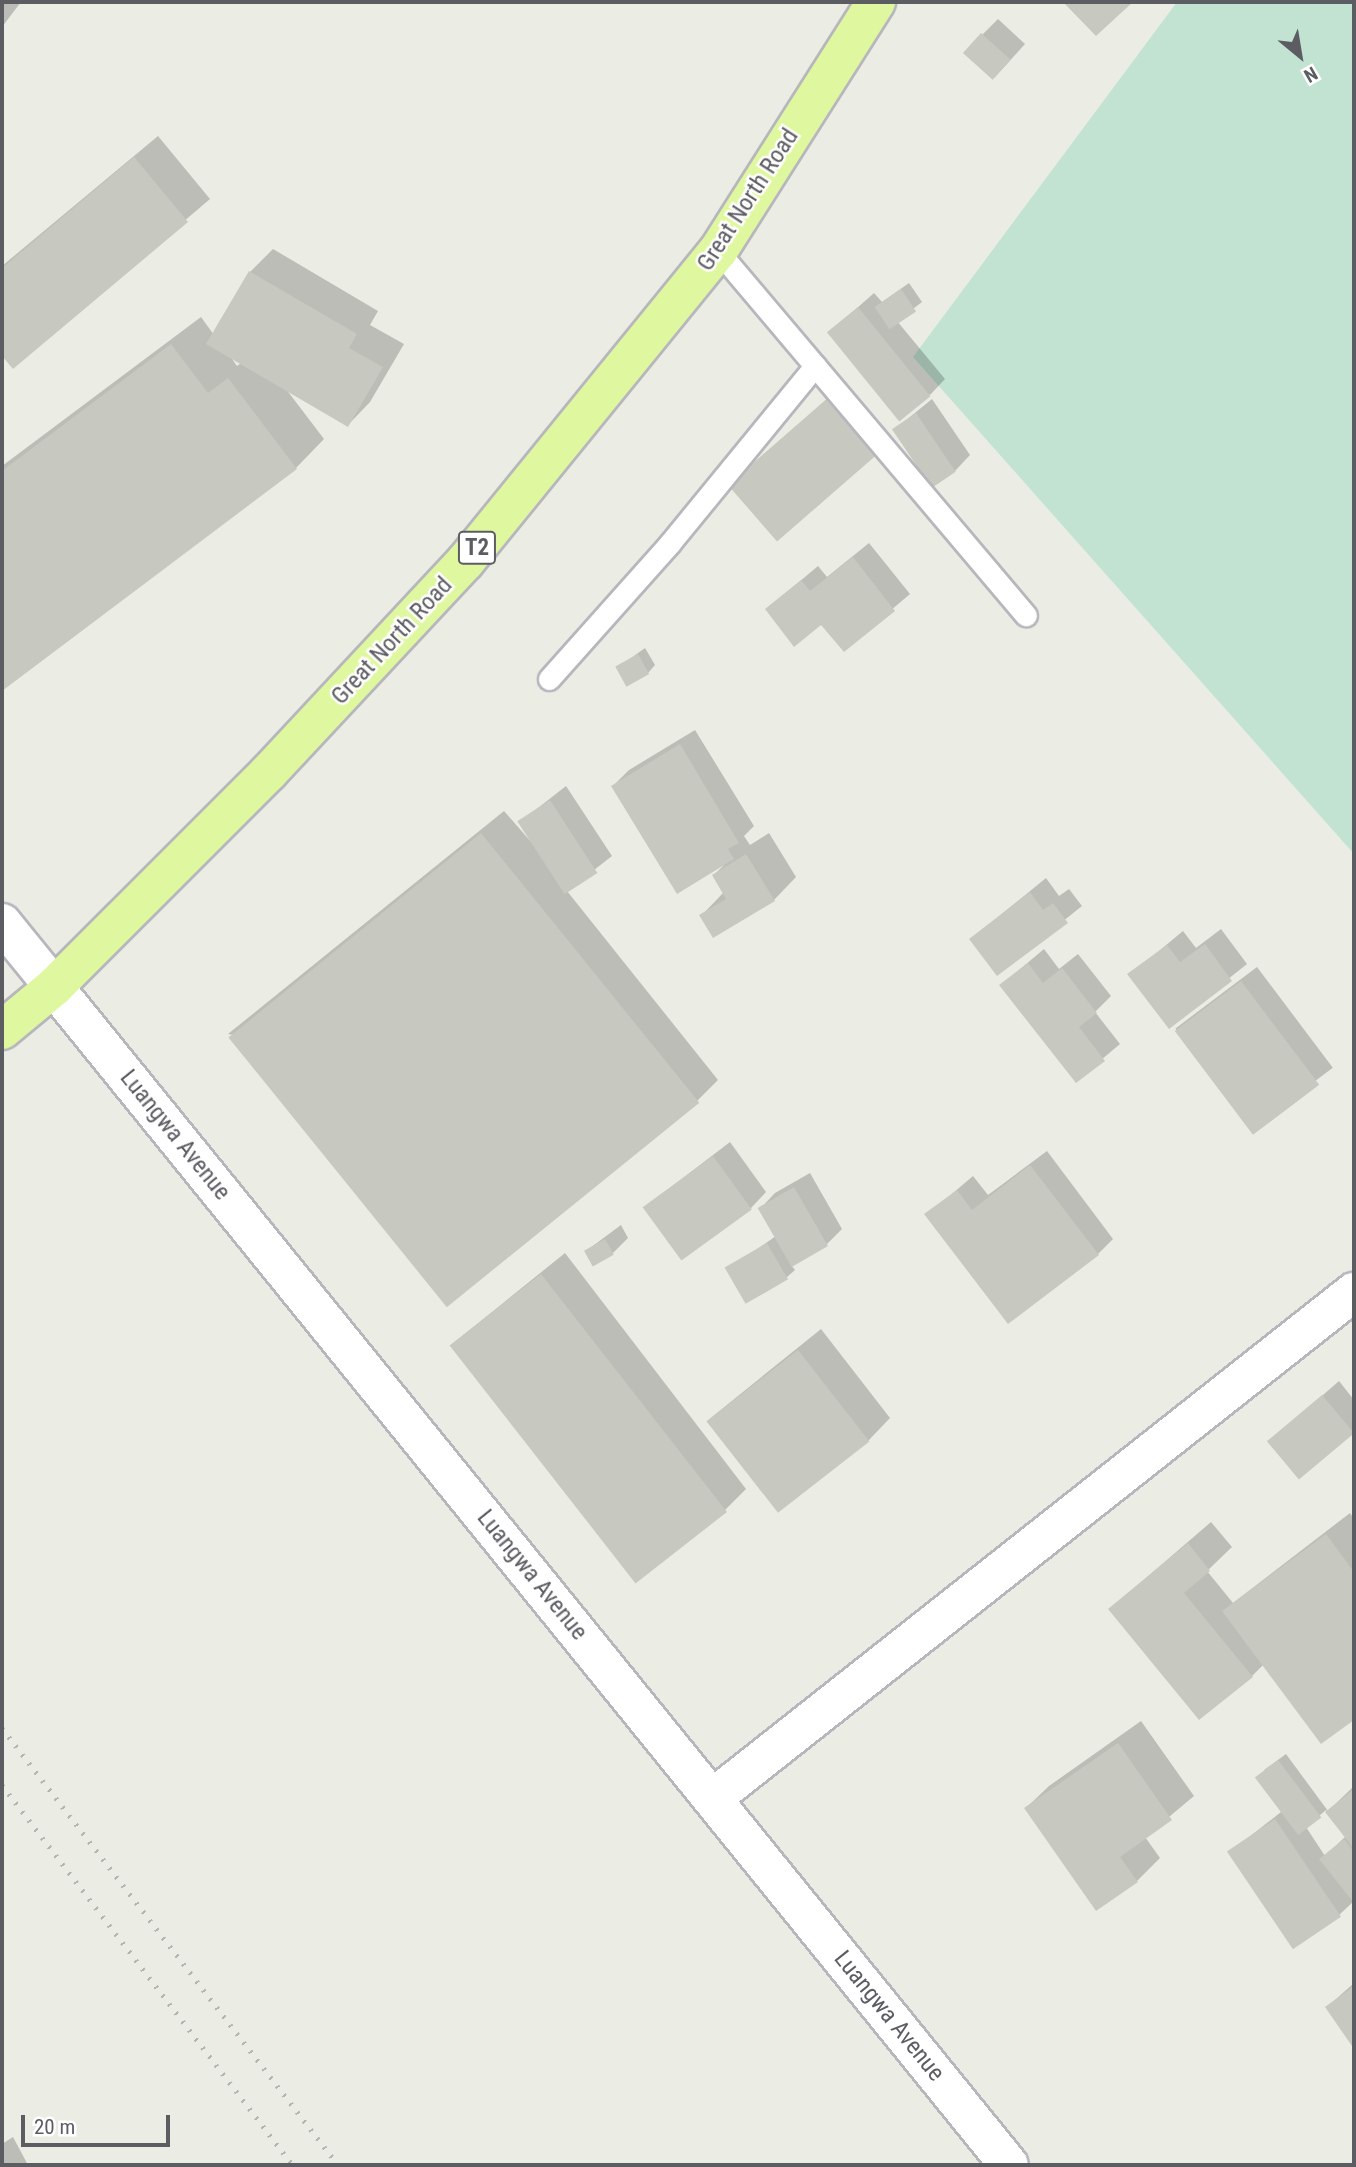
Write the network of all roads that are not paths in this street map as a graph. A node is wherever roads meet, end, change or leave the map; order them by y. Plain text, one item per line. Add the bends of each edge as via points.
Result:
1 (876, 2) edge
2 (718, 251) junction
3 (815, 366) junction
4 (1026, 615) dead end
5 (550, 678) dead end
6 (2, 923) edge
7 (54, 987) junction
8 (2, 1030) edge
9 (1354, 1292) edge
10 (713, 1798) junction
11 (1009, 2165) edge

1 - 2 highway, Great North Road / T2
2 - 3 lane
2 - 7 highway, Great North Road / T2 via 465,562 269,772
3 - 4 lane
3 - 5 lane via 670,543
6 - 7 main road, Luangwa Avenue
7 - 8 highway, Great North Road / T2
7 - 10 main road, Luangwa Avenue
9 - 10 main road
10 - 11 main road, Luangwa Avenue

